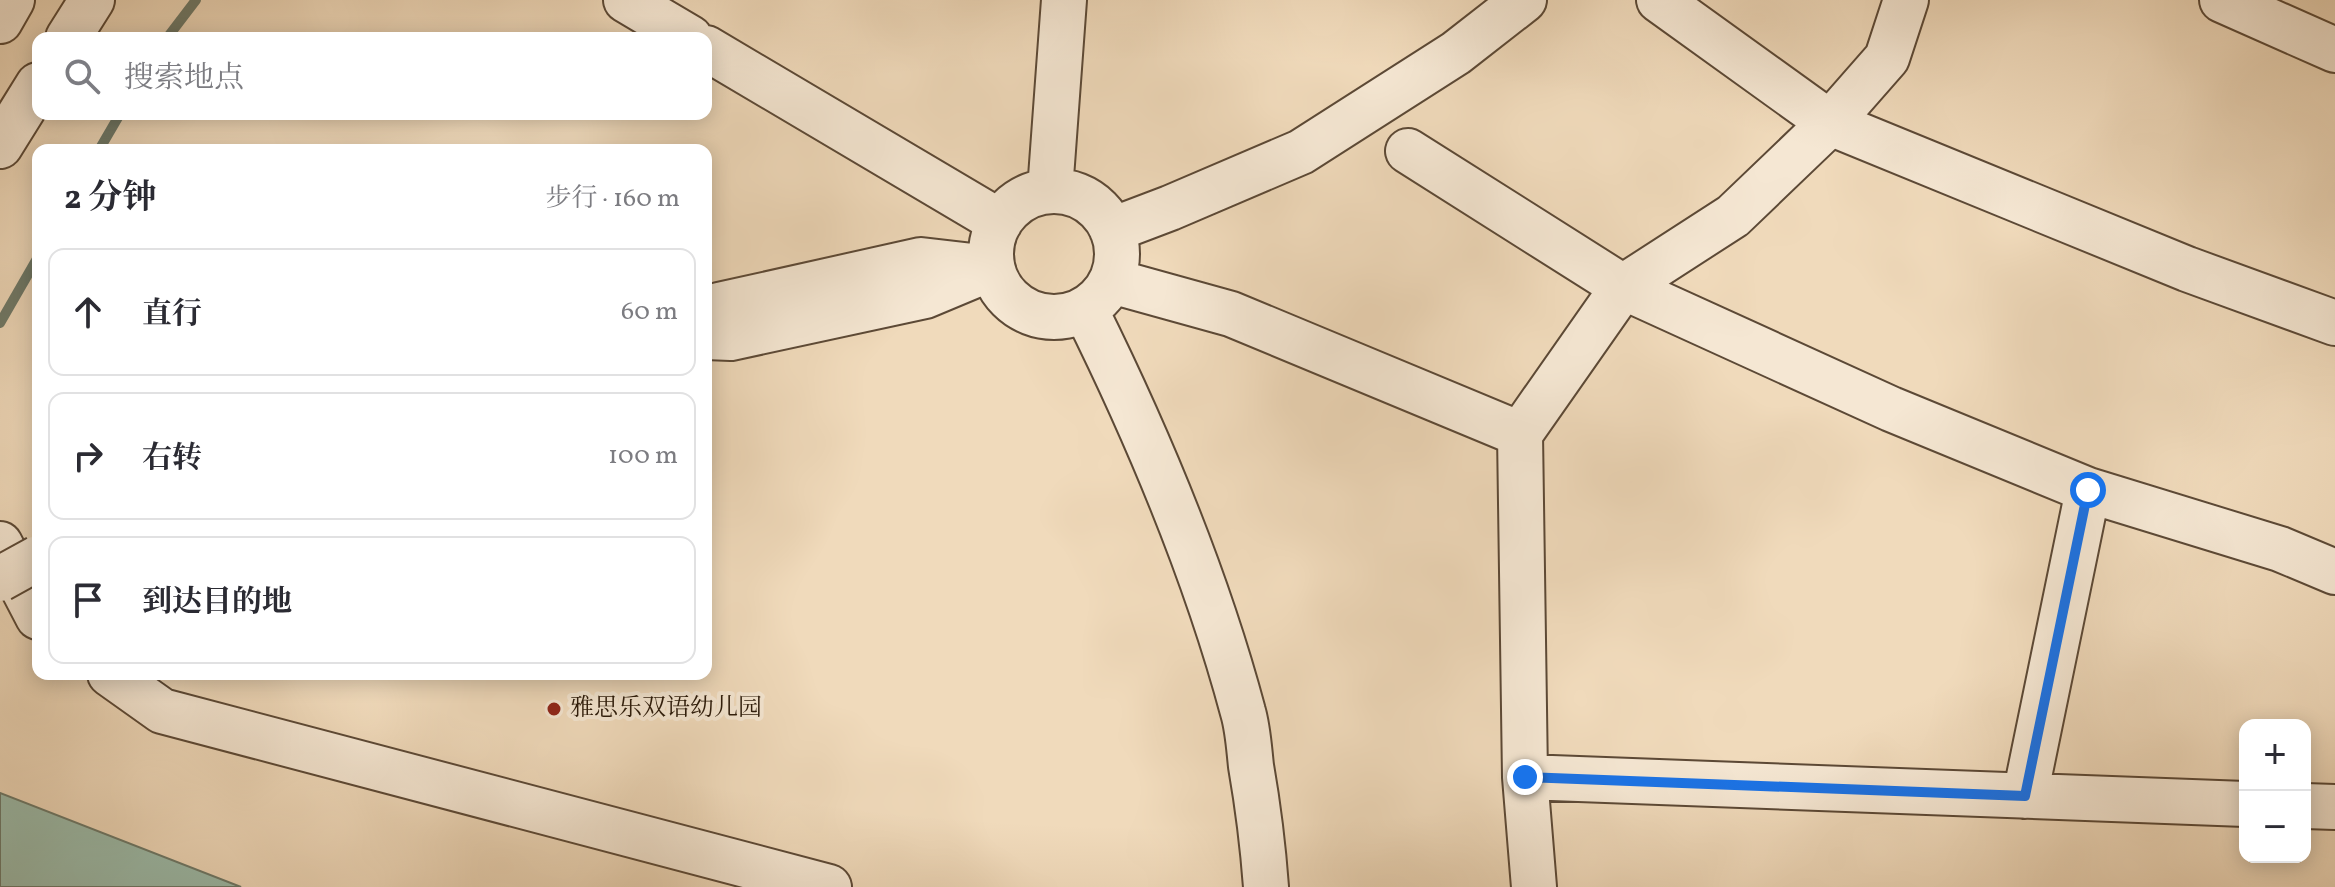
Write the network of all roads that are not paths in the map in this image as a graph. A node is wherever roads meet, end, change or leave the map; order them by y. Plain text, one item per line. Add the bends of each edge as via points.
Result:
1 (12, 0) edge
2 (92, 0) edge
3 (626, 0) edge
4 (1064, 0) edge
5 (1524, 0) edge
6 (1659, 0) edge
7 (1906, 0) edge
8 (2222, 0) edge
9 (0, 21) edge
10 (72, 32) edge
11 (680, 32) edge
12 (2335, 50) edge
13 (712, 52) edge
14 (32, 95) edge
15 (1830, 123) junction
16 (0, 146) edge
17 (1408, 151) dead end
18 (1050, 191) junction
19 (1000, 222) junction
20 (1112, 230) junction
21 (992, 268) junction
22 (1623, 287) junction
23 (1098, 295) junction
24 (712, 309) edge
25 (2335, 323) edge
26 (712, 337) edge
27 (1520, 434) junction
28 (2088, 490) junction
29 (0, 544) edge
30 (32, 561) edge
31 (2335, 572) edge
32 (0, 579) edge
33 (32, 605) edge
34 (118, 680) edge
35 (1525, 777) junction
36 (2025, 796) junction
37 (2239, 804) edge
38 (2311, 806) edge
39 (2335, 807) edge
40 (829, 887) edge
41 (1266, 887) edge
42 (1534, 887) edge

1 - 9 street
2 - 10 street
3 - 11 street
4 - 18 street
5 - 20 street via 1456,53 1301,152
6 - 15 street
7 - 15 street via 1887,58
8 - 12 street
13 - 19 street
14 - 16 street
15 - 22 street via 1733,216
15 - 25 street via 2187,269
17 - 22 street
18 - 19 street via 1029,196
18 - 20 street via 1091,202
19 - 21 street via 991,247
20 - 23 street via 1117,259
21 - 23 street via 1005,294 1043,316 1065,316
21 - 24 street via 921,260
21 - 26 street via 925,296 731,338
22 - 27 street
22 - 28 street via 1891,409
23 - 27 street via 1231,314
23 - 41 street via 1115,368 1163,480 1234,684 1246,729
27 - 35 street
28 - 31 street via 2280,549
28 - 36 street
29 - 33 street
30 - 32 street, bridge
34 - 40 street via 162,711
35 - 36 street
35 - 42 street
36 - 37 street
38 - 39 street

